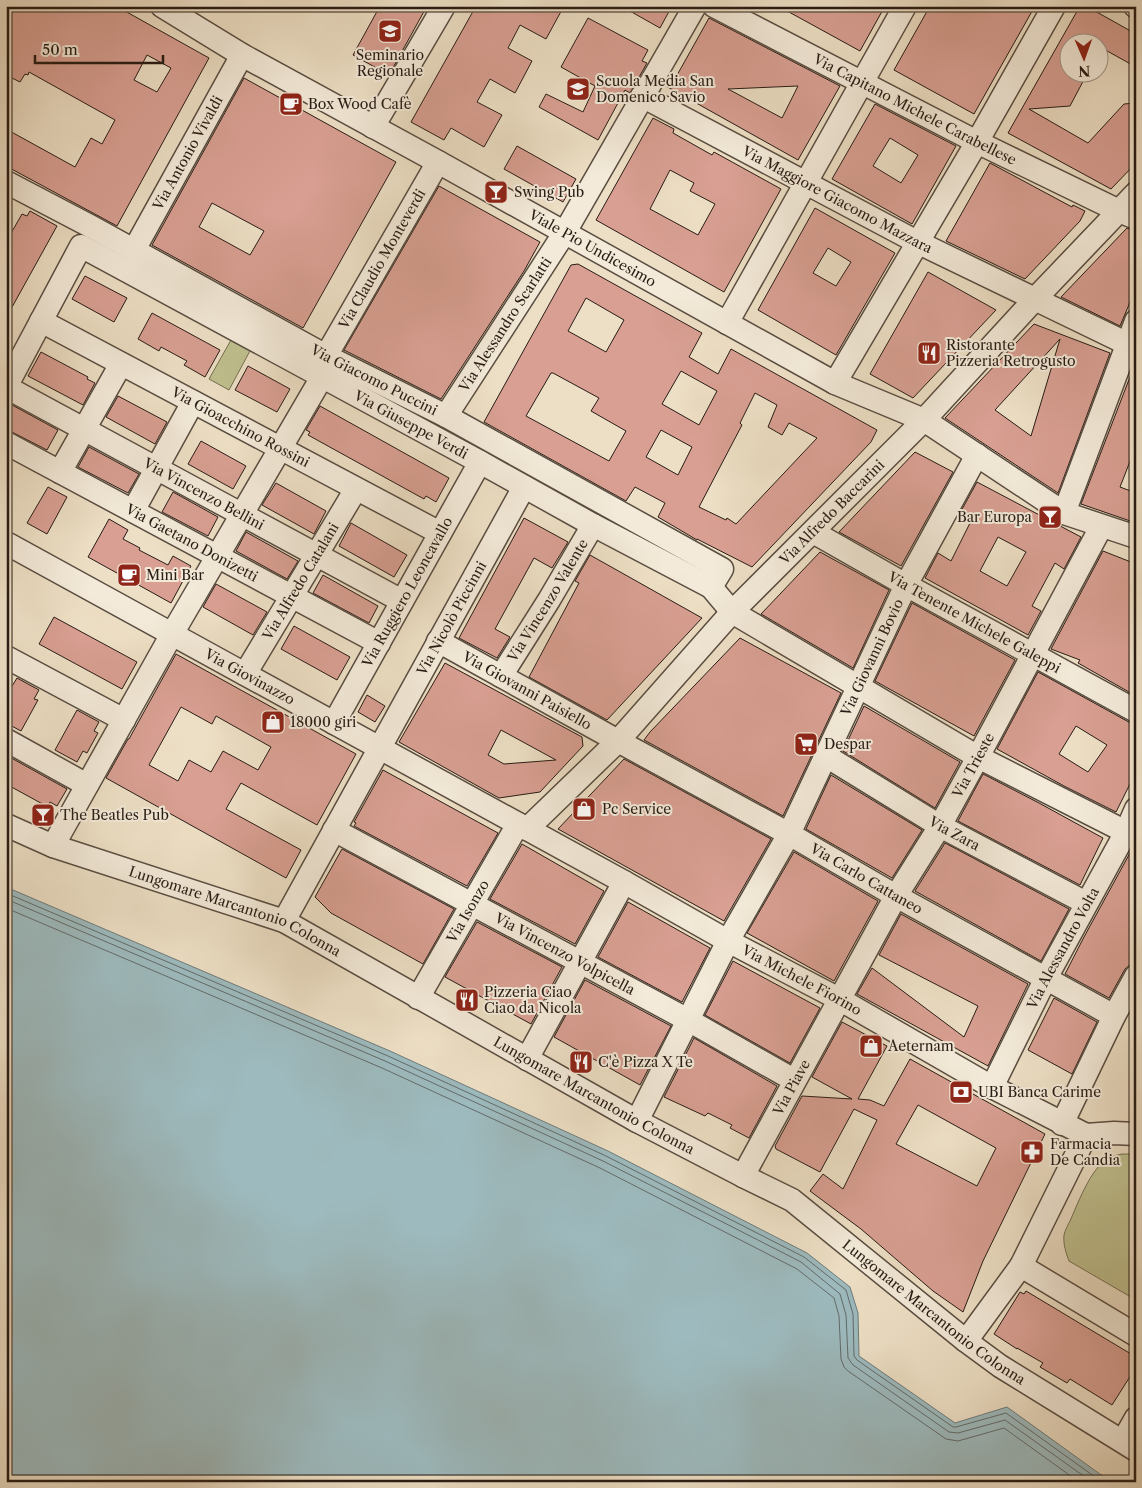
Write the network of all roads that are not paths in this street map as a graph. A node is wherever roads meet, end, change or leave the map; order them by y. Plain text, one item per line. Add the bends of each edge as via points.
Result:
1 (162, 6) edge
2 (444, 6) edge
3 (694, 6) edge
4 (714, 6) edge
5 (905, 6) edge
6 (1054, 6) edge
7 (242, 55) junction
8 (863, 84) junction
9 (642, 96) junction
10 (373, 127) junction
11 (976, 142) junction
12 (438, 162) junction
13 (6, 182) edge
14 (805, 183) junction
15 (1136, 193) edge
16 (1127, 214) edge
17 (565, 232) junction
18 (917, 242) junction
19 (134, 250) junction
20 (1034, 300) junction
21 (41, 321) junction
22 (1136, 321) edge
23 (727, 323) junction
24 (1132, 346) edge
25 (326, 356) junction
26 (121, 364) junction
27 (322, 378) junction
28 (835, 383) junction
29 (6, 387) edge
30 (193, 402) junction
31 (446, 416) junction
32 (924, 420) junction
33 (85, 429) junction
34 (6, 443) edge
35 (281, 449) junction
36 (977, 455) junction
37 (480, 462) junction
38 (157, 468) junction
39 (60, 472) junction
40 (524, 487) junction
41 (356, 489) junction
42 (133, 511) junction
43 (1064, 513) junction
44 (242, 514) junction
45 (593, 525) junction
46 (1101, 527) junction
47 (813, 532) junction
48 (440, 533) junction
49 (1136, 537) edge
50 (6, 543) edge
51 (317, 555) junction
52 (218, 557) junction
53 (906, 585) junction
54 (711, 587) junction
55 (292, 596) junction
56 (402, 601) junction
57 (732, 612) junction
58 (172, 634) junction
59 (438, 641) junction
60 (379, 643) junction
61 (1032, 655) junction
62 (6, 657) edge
63 (245, 674) junction
64 (501, 676) junction
65 (859, 686) junction
66 (1136, 712) edge
67 (124, 720) junction
68 (334, 723) junction
69 (6, 740) edge
70 (618, 741) junction
71 (379, 748) junction
72 (826, 756) junction
73 (978, 757) junction
74 (87, 785) junction
75 (1136, 809) edge
76 (6, 825) edge
77 (940, 826) junction
78 (523, 827) junction
79 (334, 830) junction
80 (1126, 832) junction
81 (789, 834) junction
82 (53, 846) junction
83 (624, 882) junction
84 (896, 896) junction
85 (1086, 903) junction
86 (472, 905) junction
87 (284, 921) junction
88 (728, 941) junction
89 (579, 962) junction
90 (1136, 976) edge
91 (1046, 978) junction
92 (418, 998) junction
93 (839, 999) junction
94 (1114, 1016) junction
95 (688, 1020) junction
96 (527, 1059) junction
97 (794, 1080) junction
98 (992, 1087) junction
99 (637, 1121) junction
100 (1062, 1124) junction
101 (1136, 1134) edge
102 (1086, 1135) junction
103 (743, 1176) junction
104 (1021, 1266) junction
105 (1136, 1334) edge
106 (966, 1341) junction
107 (1136, 1418) edge
108 (1129, 1446) edge

1 - 7 street, Viale Pio Undicesimo
2 - 10 street
3 - 9 street, Via Alessandro Scarlatti
4 - 8 street, Via Capitano Michele Carabellese
5 - 8 street
6 - 11 street
7 - 10 street, Viale Pio Undicesimo
7 - 19 street, Via Antonio Vivaldi
8 - 11 street, Via Capitano Michele Carabellese
8 - 14 street
9 - 14 street, Via Maggiore Giacomo Mazzara
9 - 17 street, Via Alessandro Scarlatti
10 - 12 street, Viale Pio Undicesimo
11 - 16 street, Via Capitano Michele Carabellese
11 - 18 street
12 - 17 street, Viale Pio Undicesimo
12 - 25 street, Via Claudio Monteverdi
13 - 19 street, Via Giacomo Puccini
14 - 18 street, Via Maggiore Giacomo Mazzara
14 - 23 street
15 - 16 street, Via Alfredo Baccarini
16 - 20 street, Via Alfredo Baccarini
17 - 23 street, Viale Pio Undicesimo
17 - 31 street, Via Alessandro Scarlatti
18 - 20 street, Via Maggiore Giacomo Mazzara
18 - 28 street
19 - 25 street, Via Giacomo Puccini
20 - 24 street, Via Maggiore Giacomo Mazzara
20 - 32 street, Via Alfredo Baccarini
21 - 26 street, Via Gioacchino Rossini
21 - 27 street, Via Giuseppe Verdi via 82,246
21 - 29 street
22 - 24 street
23 - 28 street, Viale Pio Undicesimo
24 - 43 street
25 - 31 street, Via Giacomo Puccini
26 - 30 street, Via Gioacchino Rossini
26 - 33 street
27 - 35 street
27 - 37 street, Via Giuseppe Verdi
28 - 32 street, Viale Pio Undicesimo
29 - 33 street, Via Vincenzo Bellini
30 - 35 street, Via Gioacchino Rossini
30 - 38 street
31 - 54 street, Via Giacomo Puccini via 722,569
32 - 36 street, Viale Pio Undicesimo
32 - 47 street, Via Alfredo Baccarini
33 - 38 street, Via Vincenzo Bellini
33 - 39 street
34 - 39 street, Via Gaetano Donizetti
35 - 41 street, Via Gioacchino Rossini
35 - 44 street
36 - 43 street, Viale Pio Undicesimo
36 - 53 street, Via Giovanni Bovio
37 - 40 street, Via Giuseppe Verdi
37 - 48 street, Via Ruggiero Leoncavallo
38 - 42 street
38 - 44 street, Via Vincenzo Bellini
39 - 42 street, Via Gaetano Donizetti
40 - 45 street, Via Giuseppe Verdi
40 - 59 street, Via Nicolò Piccinni
41 - 48 street, Via Gioacchino Rossini
41 - 51 street, Via Alfredo Catalani
42 - 52 street, Via Gaetano Donizetti
43 - 46 street, Viale Pio Undicesimo
44 - 51 street, Via Vincenzo Bellini
44 - 52 street
45 - 54 street, Via Giuseppe Verdi
45 - 64 street, Via Vincenzo Valente
46 - 49 street, Viale Pio Undicesimo
46 - 61 street, Via Trieste
47 - 53 street, Via Tenente Michele Galeppi
47 - 57 street, Via Alfredo Baccarini
48 - 56 street, Via Ruggiero Leoncavallo
50 - 58 street, Via Giovinazzo
51 - 55 street, Via Alfredo Catalani
51 - 56 street, Via Vincenzo Bellini
52 - 55 street, Via Gaetano Donizetti
52 - 58 street
53 - 61 street, Via Tenente Michele Galeppi
53 - 65 street, Via Giovanni Bovio
54 - 57 street, Via Giuseppe Verdi
55 - 60 street, Via Gaetano Donizetti
55 - 63 street, Via Alfredo Catalani
56 - 60 street, Via Ruggiero Leoncavallo
57 - 65 street, Via Giuseppe Verdi
57 - 70 street, Via Alfredo Baccarini
58 - 63 street, Via Giovinazzo
58 - 67 street
59 - 64 street, Via Giovanni Paisiello
59 - 71 street, Via Nicolò Piccinni
60 - 68 street, Via Ruggiero Leoncavallo
61 - 66 street, Via Tenente Michele Galeppi
61 - 73 street, Via Trieste
62 - 67 street
63 - 68 street, Via Giovinazzo
64 - 70 street, Via Giovanni Paisiello
65 - 72 street, Via Giovanni Bovio
65 - 73 street, Via Giuseppe Verdi
67 - 74 street
68 - 71 street, Via Giovinazzo
69 - 74 street
70 - 78 street, Via Alfredo Baccarini
70 - 81 street, Via Carlo Cattaneo
71 - 78 street, Via Giovinazzo
71 - 79 street, Via Nicolò Piccinni
72 - 77 street, Via Zara
72 - 81 street, Via Giovanni Bovio
73 - 77 street, Via Trieste
73 - 80 street, Via Giuseppe Verdi
74 - 82 street
75 - 80 street, Via Alessandro Volta
76 - 82 street, Lungomare Marcantonio Colonna
77 - 84 street, Via Trieste
77 - 85 street, Via Zara
78 - 83 street, Via Michele Fiorino
78 - 86 street, Via Isonzo
79 - 86 street, Via Vincenzo Volpicella
79 - 87 street, Via Nicolò Piccinni
80 - 85 street, Via Alessandro Volta
81 - 84 street, Via Carlo Cattaneo
81 - 88 street, Via Giovanni Bovio
82 - 87 street, Lungomare Marcantonio Colonna
83 - 88 street, Via Michele Fiorino
83 - 89 street
84 - 91 street, Via Carlo Cattaneo
84 - 93 street, Via Trieste
85 - 91 street, Via Alessandro Volta
86 - 89 street, Via Vincenzo Volpicella
86 - 92 street, Via Isonzo
87 - 92 street, Lungomare Marcantonio Colonna
88 - 93 street, Via Michele Fiorino
88 - 95 street, Via Giovanni Bovio
89 - 95 street, Via Vincenzo Volpicella
89 - 96 street
90 - 94 street
91 - 94 street, Via Carlo Cattaneo
91 - 98 street, Via Alessandro Volta
92 - 96 street, Lungomare Marcantonio Colonna
93 - 97 street, Via Piave
93 - 98 street, Via Michele Fiorino
94 - 100 street
95 - 97 street, Via Vincenzo Volpicella
95 - 99 street, Via Giovanni Bovio
96 - 99 street, Lungomare Marcantonio Colonna
97 - 103 street, Via Piave
98 - 100 street, Via Michele Fiorino
99 - 103 street, Lungomare Marcantonio Colonna
100 - 102 street, Via Michele Fiorino
101 - 102 street
102 - 104 street
103 - 106 street, Lungomare Marcantonio Colonna via 792,1200
104 - 105 street
104 - 106 street
106 - 108 street, Lungomare Marcantonio Colonna via 1000,1366
107 - 108 street

